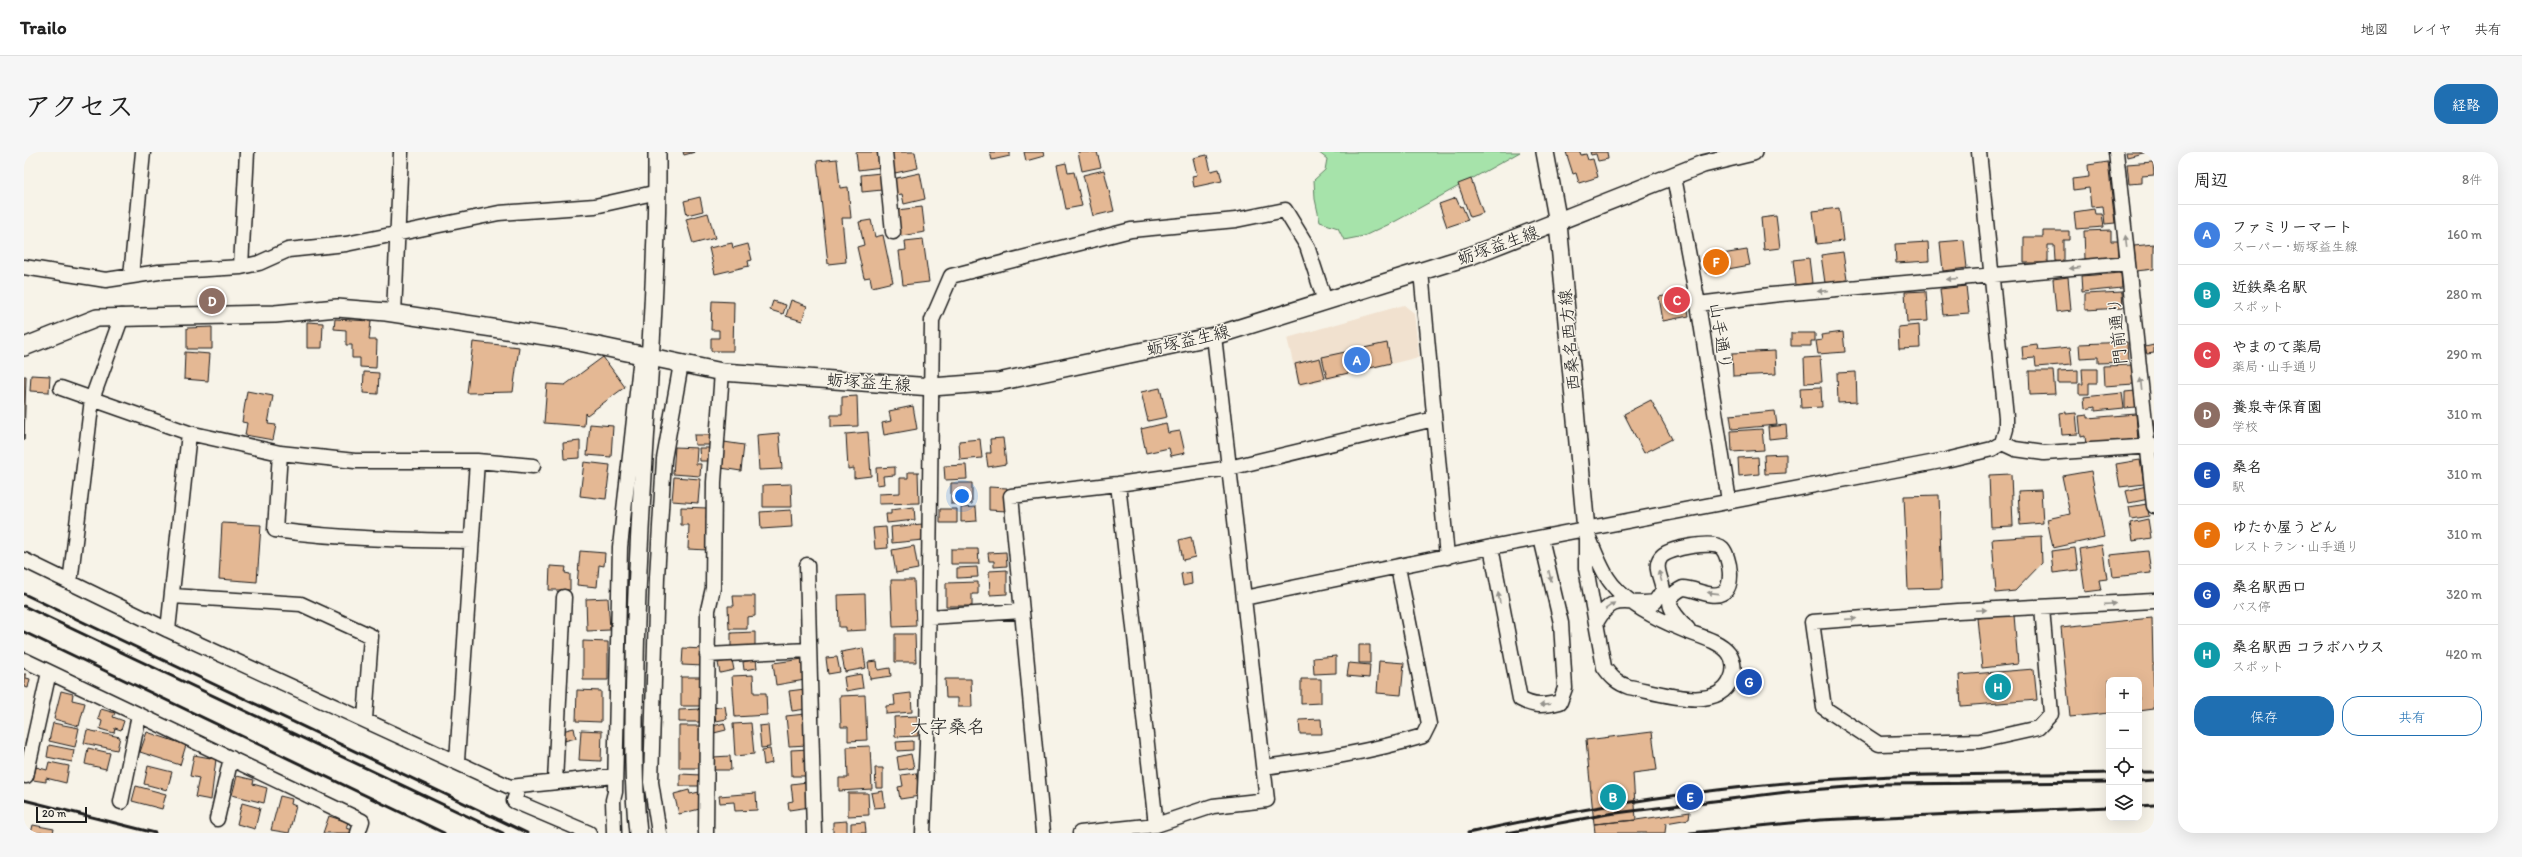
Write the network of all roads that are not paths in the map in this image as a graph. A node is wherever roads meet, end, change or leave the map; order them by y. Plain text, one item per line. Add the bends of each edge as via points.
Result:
1 (143, 152) edge
2 (247, 152) edge
3 (401, 152) edge
4 (657, 152) edge
5 (885, 152) edge
6 (1545, 152) edge
7 (1716, 152) edge
8 (1754, 152) edge
9 (1979, 152) edge
10 (2116, 152) edge
11 (1703, 164) junction
12 (1674, 177) junction
13 (658, 192) junction
14 (1558, 223) junction
15 (893, 232) dead end
16 (398, 233) junction
17 (2128, 263) junction
18 (24, 267) edge
19 (240, 267) junction
20 (1421, 271) junction
21 (131, 276) junction
22 (1991, 277) junction
23 (1325, 301) junction
24 (1698, 304) junction
25 (394, 314) junction
26 (122, 316) junction
27 (1214, 336) junction
28 (24, 347) edge
29 (646, 357) junction
30 (681, 364) junction
31 (722, 372) junction
32 (932, 387) junction
33 (61, 388) dead end
34 (92, 399) junction
35 (1434, 419) junction
36 (190, 433) junction
37 (2002, 443) junction
38 (2151, 446) edge
39 (280, 453) junction
40 (477, 461) junction
41 (533, 466) dead end
42 (1229, 468) junction
43 (1118, 484) junction
44 (1729, 501) junction
45 (2154, 506) edge
46 (1586, 530) junction
47 (1541, 538) junction
48 (472, 540) junction
49 (1491, 547) junction
50 (1447, 557) junction
51 (24, 560) edge
52 (807, 565) dead end
53 (1398, 567) junction
54 (70, 583) junction
55 (172, 596) junction
56 (564, 597) dead end
57 (1244, 598) junction
58 (1631, 601) junction
59 (2154, 601) edge
60 (2042, 608) junction
61 (1022, 611) junction
62 (929, 617) junction
63 (1596, 623) junction
64 (168, 630) junction
65 (1692, 633) junction
66 (809, 650) junction
67 (707, 655) junction
68 (24, 660) edge
69 (49, 672) junction
70 (139, 715) junction
71 (365, 719) junction
72 (231, 758) junction
73 (456, 760) junction
74 (1264, 768) junction
75 (26, 776) dead end
76 (614, 776) junction
77 (555, 782) junction
78 (519, 786) junction
79 (121, 802) dead end
80 (217, 819) dead end
81 (1156, 825) junction
82 (358, 833) edge
83 (589, 833) edge
84 (614, 833) edge
85 (638, 833) edge
86 (659, 833) edge
87 (706, 833) edge
88 (814, 833) edge
89 (923, 833) edge
90 (1043, 833) edge
91 (1080, 833) edge

1 - 21 street
2 - 19 street
3 - 16 street via 396,222
4 - 13 street
5 - 15 street
6 - 14 street, 西桑名西方線
7 - 11 street
8 - 11 street, 蛎塚益生線
9 - 22 street
17 -> 10 street, 門前通り
11 - 12 street, 蛎塚益生線
12 - 14 street, 蛎塚益生線
12 - 24 street, 山手通り
13 - 16 street via 595,206 499,213
13 - 29 street
14 - 20 street, 蛎塚益生線 via 1470,256
14 - 46 street, 西桑名西方線
16 - 19 street via 346,244 288,250 259,263
16 - 25 street
17 -> 22 street
38 -> 17 street, 門前通り
18 - 21 street via 106,280
19 - 21 street
20 - 23 street, 蛎塚益生線
20 - 35 street
22 -> 24 street via 1771,295
22 - 37 street via 2006,417
23 - 27 street, 蛎塚益生線
23 - 32 street via 1307,246 1285,210 1236,220 1131,230 951,276 932,320
24 - 44 street, 山手通り
25 - 26 street, 蛎塚益生線 via 337,308 275,314
25 - 29 street, 蛎塚益生線 via 565,339
26 - 28 street, 蛎塚益生線 via 97,318
26 - 34 street
27 - 32 street, 蛎塚益生線 via 998,382
27 - 42 street
29 - 30 street, 蛎塚益生線
29 - 76 street via 620,547
29 - 85 street via 633,778
30 - 31 street, 蛎塚益生線
30 - 86 street via 664,459 657,576 651,782
31 - 32 street, 蛎塚益生線
31 - 67 street via 715,454 713,588 708,610
32 - 62 street
33 - 34 street
34 - 36 street
34 - 54 street
35 - 42 street
35 - 50 street
36 - 39 street
36 - 55 street
37 - 38 street via 2015,449 2044,453
37 - 44 street via 1992,449 1946,460
38 - 45 street, 門前通り
39 - 40 street via 355,461
39 - 48 street via 275,530 383,540
40 - 41 street
40 - 48 street
42 - 43 street
42 - 57 street
43 - 61 street via 1011,496
43 - 81 street
44 - 46 street
46 - 47 street
46 - 58 street via 1608,578
46 - 63 street via 1586,568
47 - 49 street
47 -> 49 street via 1561,623 1566,688 1560,702 1544,706 1530,705 1520,699
48 - 73 street
49 - 50 street
50 - 53 street
51 - 54 street
52 - 66 street
53 - 57 street
53 - 74 street via 1429,724 1423,736 1337,757
54 - 64 street
55 - 64 street
55 - 71 street via 301,604 371,636
56 - 77 street
57 - 74 street
63 -> 58 street via 1608,606 1621,601
58 - 65 street via 1656,617
58 -> 65 street via 1646,603 1655,602 1659,598 1663,590 1658,566 1660,558 1668,552 1711,544 1722,548 1727,557 1730,581 1726,591 1715,595 1683,588 1670,602 1670,609
60 -> 59 street
60 -> 60 street via 2051,714 2038,728 1980,741 1879,744 1824,708 1812,622 1958,611
61 - 62 street
61 - 90 street
62 - 89 street
63 - 65 street via 1604,667 1619,683 1695,699 1720,695 1728,687 1733,676 1733,664 1729,653 1720,645
64 - 71 street
66 - 67 street
66 - 88 street
67 - 87 street
68 - 69 street
69 - 70 street
69 - 75 street
70 - 72 street
70 - 79 street
71 - 73 street
72 - 80 street
72 - 82 street via 362,821
73 - 78 street via 467,768 510,787
74 - 81 street via 1267,800 1214,806
76 - 77 street
76 - 84 street
77 - 78 street
78 - 83 street via 514,802
81 - 91 street

